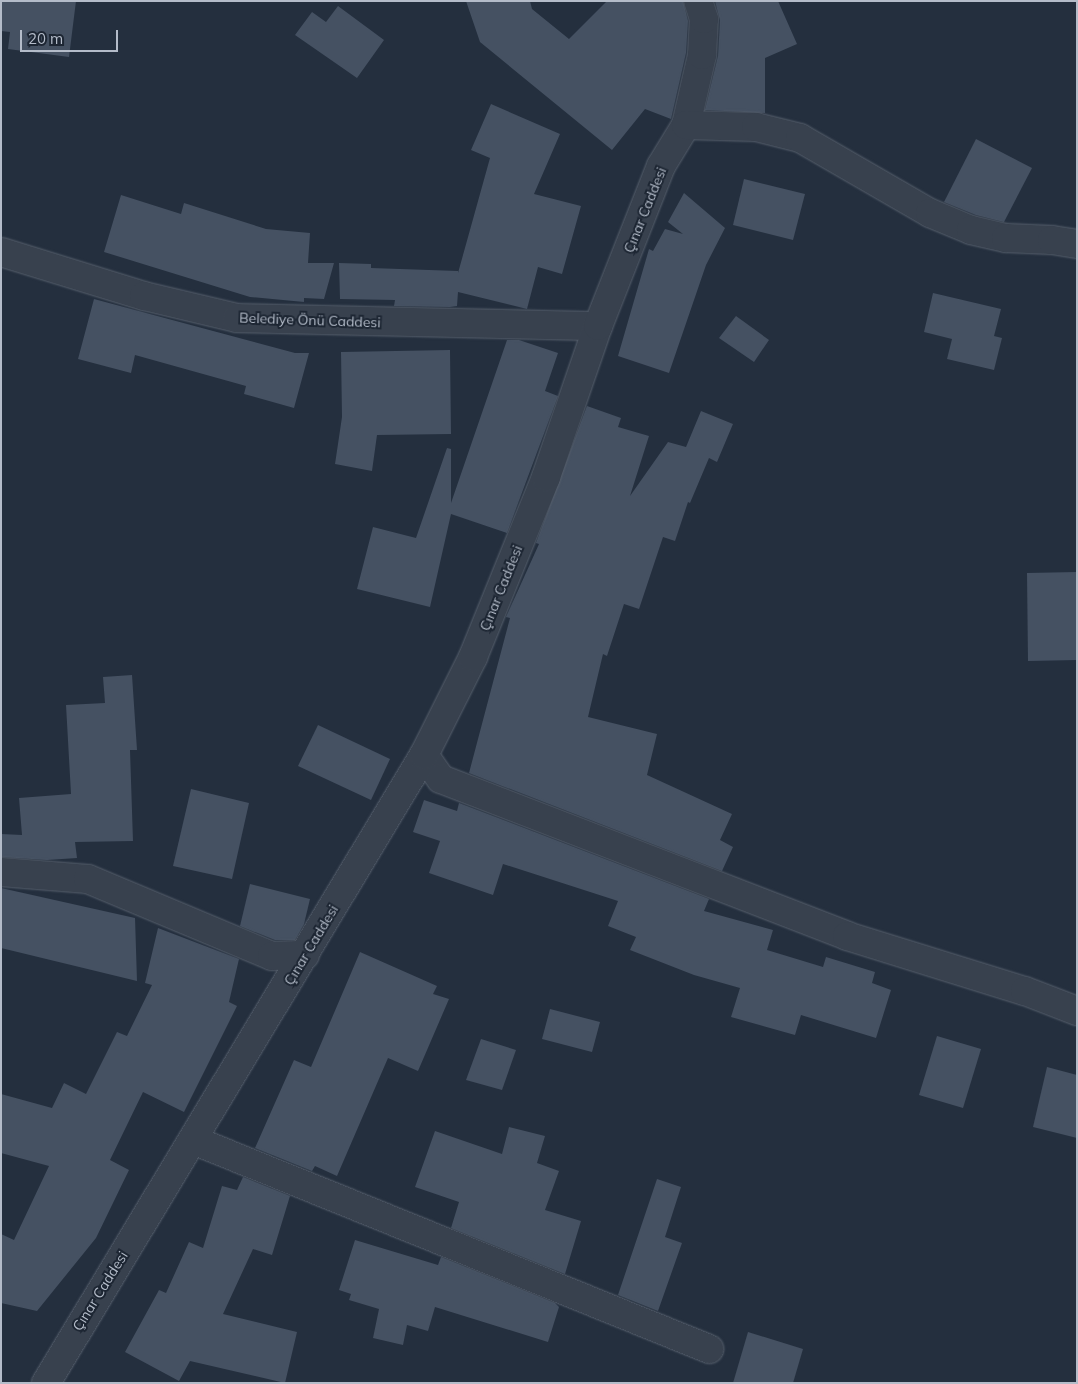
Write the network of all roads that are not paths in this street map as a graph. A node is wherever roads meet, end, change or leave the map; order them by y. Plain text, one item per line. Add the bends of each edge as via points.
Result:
1 (698, 1) edge
2 (686, 125) junction
3 (1077, 244) edge
4 (1, 252) edge
5 (598, 326) junction
6 (424, 755) junction
7 (1, 872) edge
8 (306, 955) junction
9 (1077, 1011) edge
10 (193, 1140) junction
11 (709, 1348) dead end
12 (46, 1383) edge

1 - 2 street, Çınar Caddesi via 704,18 702,54
2 - 3 street via 756,127 800,138 930,213 970,230 1006,238
2 - 5 street, Çınar Caddesi via 661,166
4 - 5 street, Belediye Önü Caddesi via 144,296 237,318
5 - 6 street, Çınar Caddesi via 546,477 492,612
6 - 8 street, Çınar Caddesi
6 - 9 street via 441,779 847,936 1025,991
7 - 8 street via 88,880 263,953 272,956
8 - 10 street, Çınar Caddesi
10 - 11 street
10 - 12 street, Çınar Caddesi

